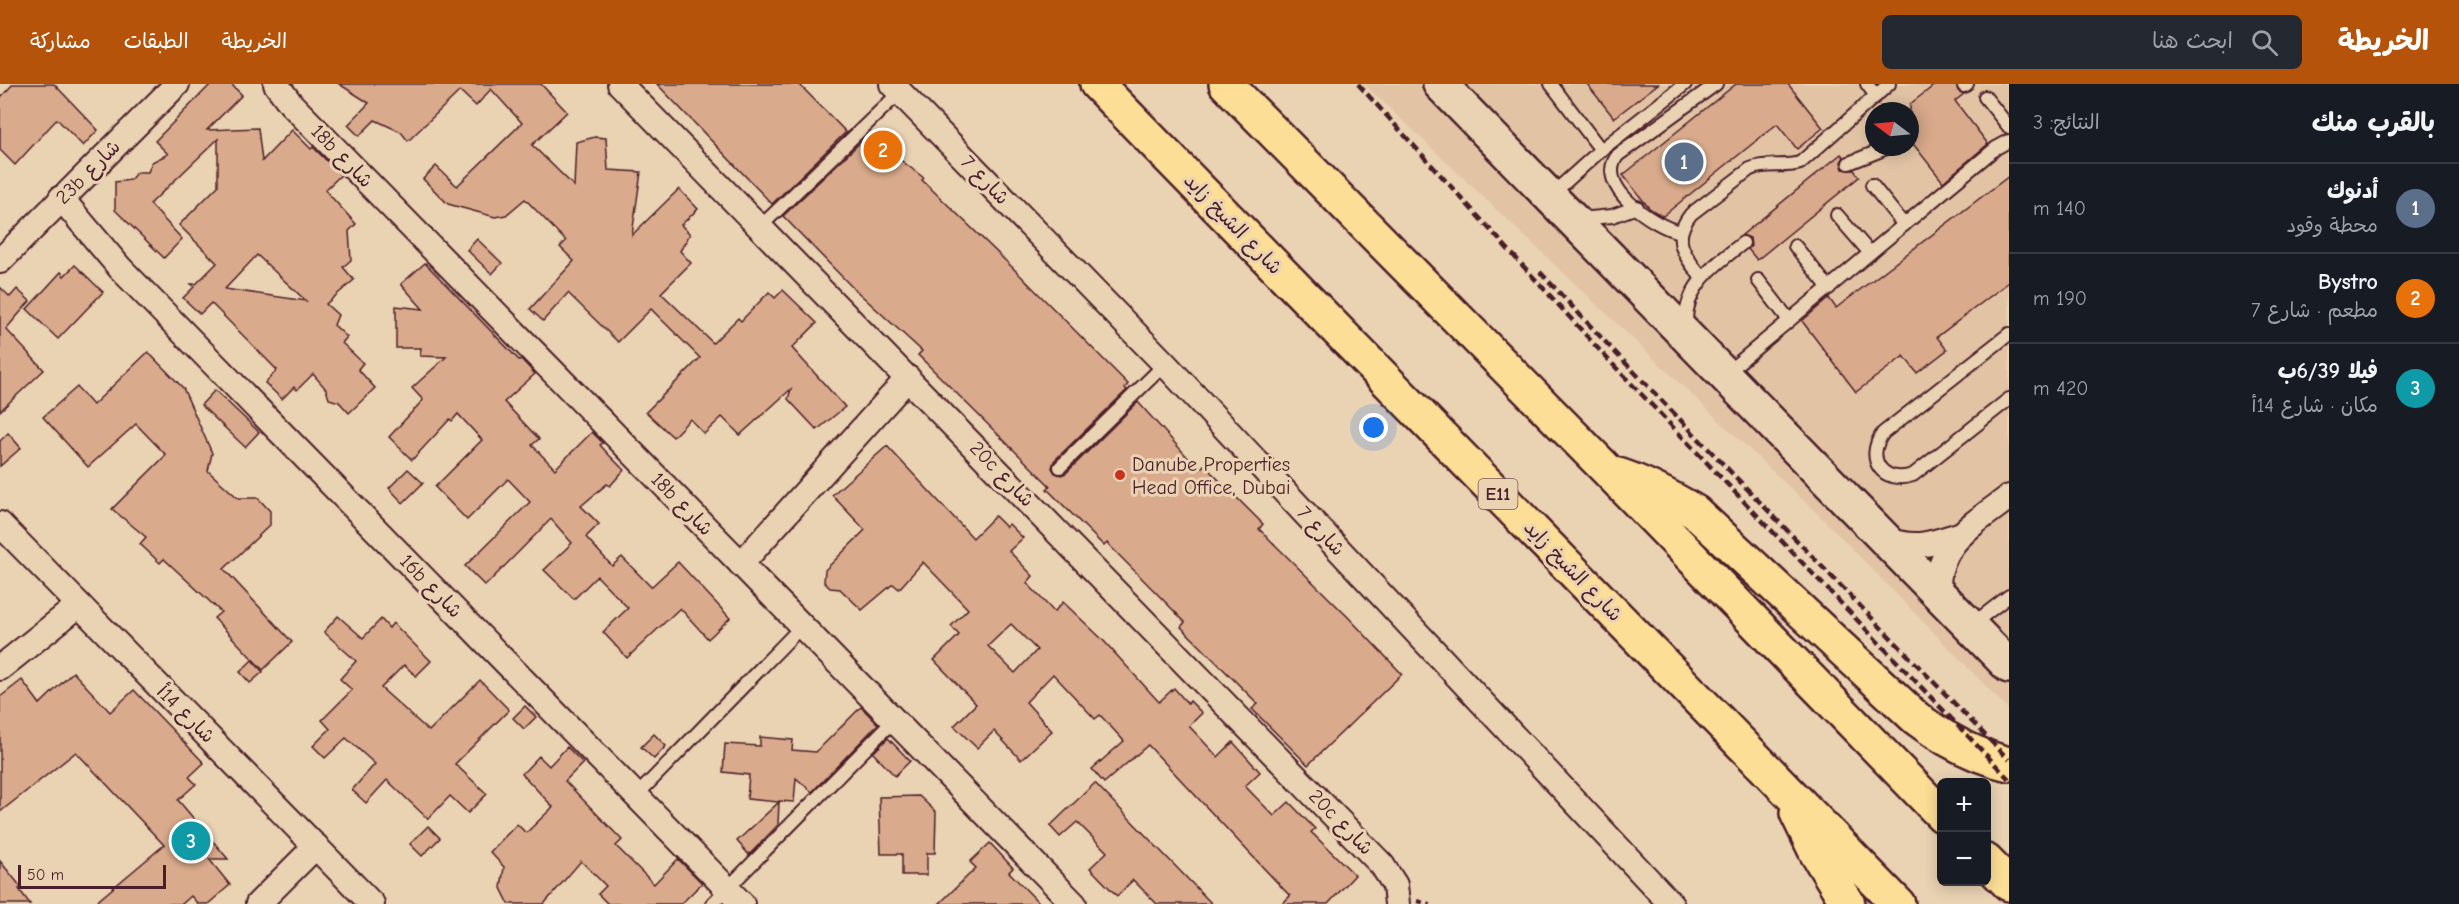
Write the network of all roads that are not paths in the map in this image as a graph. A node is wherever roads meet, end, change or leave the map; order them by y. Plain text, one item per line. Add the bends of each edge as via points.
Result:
1 (177, 84) edge
2 (264, 84) edge
3 (276, 84) edge
4 (620, 84) edge
5 (1097, 84) edge
6 (1226, 84) edge
7 (1440, 84) edge
8 (1551, 84) edge
9 (1685, 84) edge
10 (1716, 84) edge
11 (1867, 84) edge
12 (1889, 84) edge
13 (896, 88) edge
14 (1876, 96) junction
15 (1985, 97) dead end
16 (291, 104) junction
17 (2009, 127) edge
18 (2009, 141) edge
19 (1601, 150) junction
20 (1868, 156) edge
21 (1849, 164) dead end
22 (1872, 185) dead end
23 (1550, 196) junction
24 (56, 203) junction
25 (1636, 207) junction
26 (1837, 215) dead end
27 (1572, 219) junction
28 (1904, 225) junction
29 (760, 227) junction
30 (1680, 232) junction
31 (1743, 243) dead end
32 (1795, 246) dead end
33 (1870, 253) junction
34 (0, 261) edge
35 (1701, 277) junction
36 (1758, 280) dead end
37 (1828, 288) junction
38 (1789, 320) junction
39 (1686, 334) junction
40 (2009, 334) edge
41 (1165, 364) junction
42 (1725, 374) junction
43 (915, 385) junction
44 (2009, 399) edge
45 (1060, 467) dead end
46 (1608, 471) junction
47 (2009, 497) edge
48 (0, 524) edge
49 (1962, 534) junction
50 (1886, 539) junction
51 (735, 558) junction
52 (1938, 593) junction
53 (2009, 596) edge
54 (72, 598) junction
55 (802, 626) junction
56 (1970, 626) junction
57 (0, 655) edge
58 (2009, 666) edge
59 (0, 668) edge
60 (894, 720) junction
61 (2009, 764) edge
62 (1789, 792) junction
63 (636, 796) junction
64 (1937, 811) edge
65 (322, 853) junction
66 (1991, 866) edge
67 (2009, 884) edge
68 (727, 899) edge
69 (258, 904) edge
70 (268, 904) edge
71 (372, 904) edge
72 (1074, 904) edge
73 (1397, 904) edge
74 (1671, 904) edge
75 (1848, 904) edge
76 (1898, 904) edge

1 - 24 street, 23b شارع
2 - 16 street, 18b شارع
3 - 16 street, 18b شارع
4 - 29 street, 20c شارع
5 - 62 highway, شارع الشيخ زايد / E11
6 - 46 highway
7 - 23 street
8 - 19 lane
9 - 19 lane
10 - 25 lane via 1615,159 1611,170 1613,182
11 - 14 lane
12 - 14 lane
13 - 29 lane
13 - 41 street, شارع 7
14 - 30 lane via 1800,163 1750,169 1690,214
15 - 17 lane
16 - 51 street, 18b شارع
18 - 28 lane
19 - 23 lane
20 - 21 lane
22 - 28 lane
23 - 27 street
24 - 34 street, 23b شارع
24 - 63 street, 16b شارع
25 - 27 lane via 1605,217
25 - 30 lane via 1660,226
26 - 33 lane
27 - 39 street
28 - 33 lane
29 - 43 street, 20c شارع
30 - 35 lane via 1683,253
31 - 35 lane
32 - 37 lane
33 - 37 lane
35 - 39 lane via 1687,309
36 - 38 lane
37 - 38 lane
38 - 42 lane
39 - 42 street
40 - 44 lane via 1883,433 1876,442 1876,463 1892,477 1913,475
41 - 45 lane
41 - 74 street, شارع 7
42 - 50 street
43 - 51 street
43 - 73 street, 20c شارع via 1382,865 1395,885
46 - 61 highway via 1641,482 1695,512 1916,718 1954,744
46 - 64 highway
47 - 49 street
48 - 54 street, شارع 14أ
49 - 50 street via 1923,546 1903,546
49 - 52 street via 1943,558
50 - 52 street
51 - 55 street, 18b شارع
52 - 56 street
53 - 56 lane
54 - 57 street
54 - 59 street
54 - 65 street, شارع 14أ
55 - 60 street, 18b شارع
55 - 63 lane
56 - 58 street
60 - 68 lane
60 - 72 street, 18b شارع
62 - 75 highway via 1816,852
62 - 76 highway, شارع الشيخ زايد / E11
63 - 68 street, 16b شارع
65 - 69 street
65 - 70 street
65 - 71 street, شارع 14أ
66 - 67 highway

